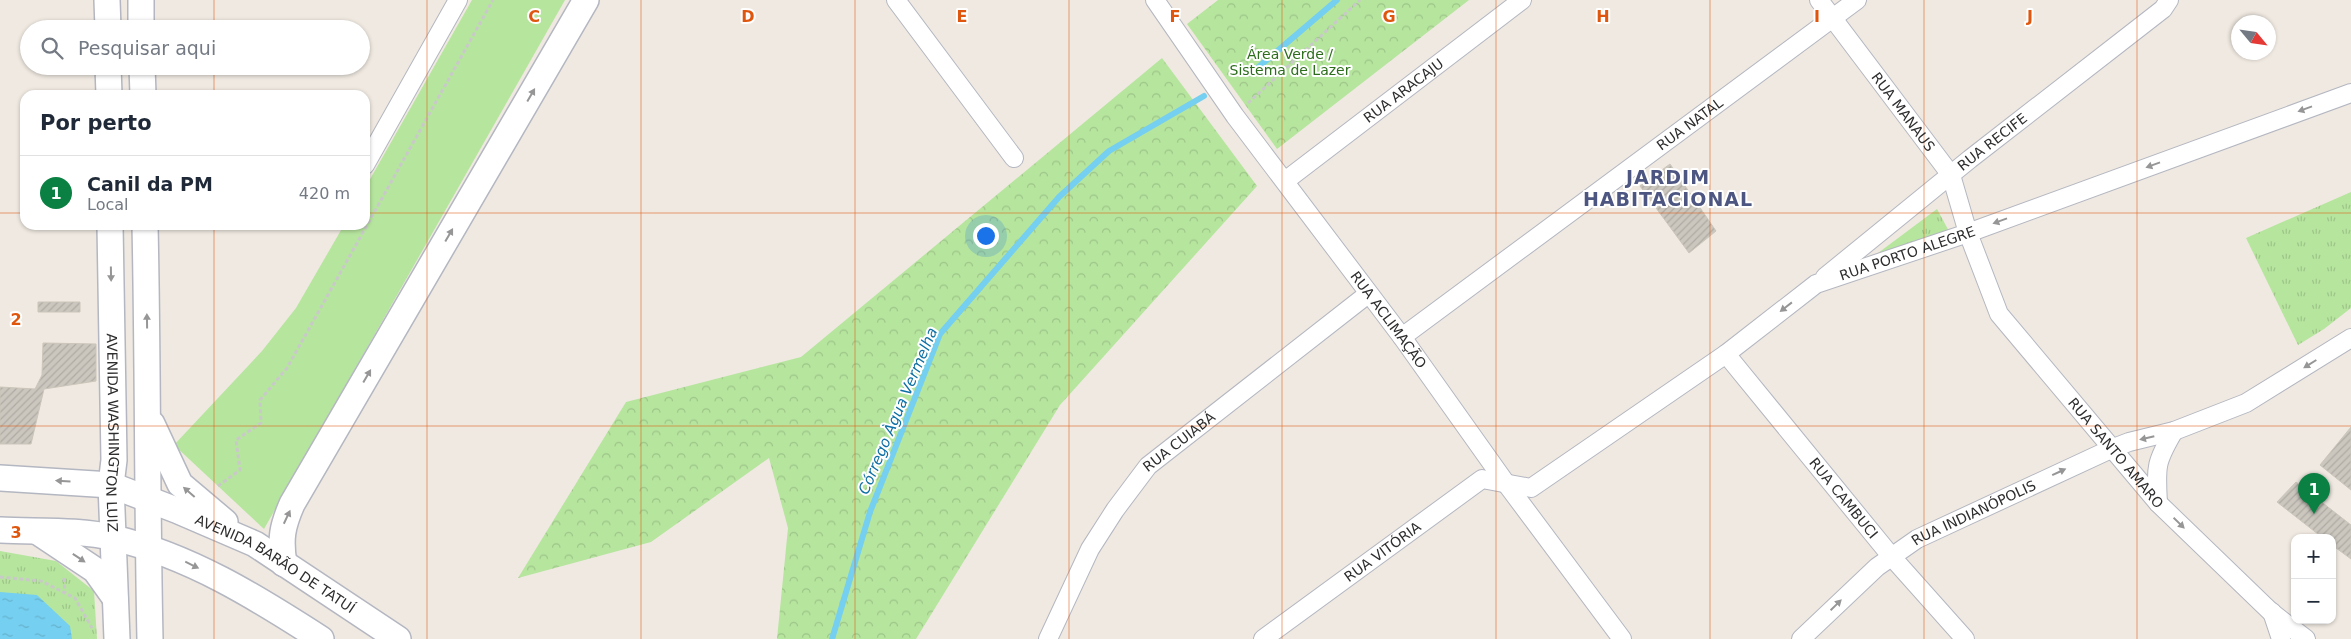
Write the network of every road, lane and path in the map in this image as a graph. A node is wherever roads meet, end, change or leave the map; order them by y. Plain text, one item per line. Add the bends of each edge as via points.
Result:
1 (108, 0) edge
2 (141, 0) edge
3 (458, 0) edge
4 (493, 0) edge
5 (586, 0) edge
6 (896, 0) edge
7 (1155, 0) edge
8 (1360, 0) edge
9 (1522, 0) edge
10 (1819, 0) edge
11 (1857, 0) edge
12 (2169, 0) edge
13 (1832, 18) junction
14 (108, 20) edge
15 (141, 20) edge
16 (108, 75) edge
17 (142, 75) edge
18 (109, 90) edge
19 (143, 90) edge
20 (2351, 93) edge
21 (1234, 116) junction
22 (370, 156) edge
23 (1014, 158) dead end
24 (1950, 175) junction
25 (1285, 181) junction
26 (370, 220) edge
27 (110, 230) edge
28 (145, 230) edge
29 (364, 230) edge
30 (1968, 233) junction
31 (1816, 284) junction
32 (1368, 294) junction
33 (1402, 337) junction
34 (2351, 338) edge
35 (1726, 354) junction
36 (148, 418) junction
37 (2174, 432) junction
38 (2111, 449) junction
39 (0, 478) edge
40 (1505, 482) junction
41 (111, 485) junction
42 (214, 489) dead end
43 (147, 499) junction
44 (2158, 503) junction
45 (0, 530) edge
46 (38, 532) junction
47 (112, 537) junction
48 (255, 544) junction
49 (147, 547) junction
50 (1891, 556) junction
51 (284, 564) junction
52 (0, 577) edge
53 (115, 598) junction
54 (2271, 612) junction
55 (107, 638) edge
56 (150, 639) edge
57 (321, 639) edge
58 (398, 639) edge
59 (1048, 639) edge
60 (1263, 639) edge
61 (1622, 639) edge
62 (1801, 639) edge
63 (1965, 639) edge
64 (2280, 639) edge
65 (2306, 639) edge

1 - 14 main road
2 - 15 main road
3 - 22 street
4 - 26 path
51 -> 5 main road via 282,526 292,504
6 - 23 street
7 - 21 street, RUA ACLIMAÇÃO
8 - 21 path
9 - 25 street, RUA ARACAJU
10 - 13 street, RUA MANAUS
11 - 13 street, RUA NATAL
12 - 24 street, RUA RECIFE via 2163,9
13 - 24 street, RUA MANAUS
13 - 33 street, RUA NATAL
16 - 18 main road
17 - 19 main road
20 -> 30 street, RUA PORTO ALEGRE
21 - 25 street, RUA ACLIMAÇÃO
24 - 30 street, RUA MANAUS
24 - 31 street, RUA RECIFE
25 - 32 street, RUA ACLIMAÇÃO
27 -> 41 main road, AVENIDA WASHINGTON LUIZ via 114,460
36 -> 28 main road
29 - 42 path via 287,368 260,400 261,423 236,440 240,470
30 - 31 street, RUA PORTO ALEGRE
30 - 38 street, RUA SANTO AMARO via 1999,314
31 -> 35 street, RUA PORTO ALEGRE
32 - 33 street, RUA ACLIMAÇÃO
32 - 59 street, RUA CUIABÁ via 1148,466 1090,549
33 - 40 street, RUA ACLIMAÇÃO
34 -> 37 street, RUA INDIANÓPOLIS via 2246,404
35 - 40 street, RUA PORTO ALEGRE via 1531,488
35 - 50 street, RUA CAMBUCI
36 - 43 main road
48 -> 36 main road via 180,484
37 -> 38 street, RUA INDIANÓPOLIS
37 - 44 street via 2161,453 2156,472
38 - 44 street, RUA SANTO AMARO
50 -> 38 street, RUA INDIANÓPOLIS via 1917,538
41 -> 39 main road, AVENIDA BARÃO DE TATUÍ
40 - 60 street, RUA VITÓRIA via 1482,479
40 - 61 street, RUA ACLIMAÇÃO
41 - 43 main road, AVENIDA BARÃO DE TATUÍ
41 - 47 main road, AVENIDA WASHINGTON LUIZ
43 - 48 main road, AVENIDA BARÃO DE TATUÍ
43 - 49 main road
44 -> 54 street, RUA SANTO AMARO
45 - 46 main road
46 - 47 main road
46 -> 53 main road via 95,570
47 - 49 main road
47 - 53 main road, AVENIDA WASHINGTON LUIZ
48 - 51 main road, AVENIDA BARÃO DE TATUÍ
49 - 56 main road
49 -> 57 main road via 173,555 251,594
62 -> 50 street, RUA INDIANÓPOLIS
50 - 63 street, RUA CAMBUCI
51 - 58 main road, AVENIDA BARÃO DE TATUÍ
52 - 55 path via 41,581 75,598
53 - 55 main road, AVENIDA WASHINGTON LUIZ
54 - 64 street
54 - 65 street, RUA SANTO AMARO

